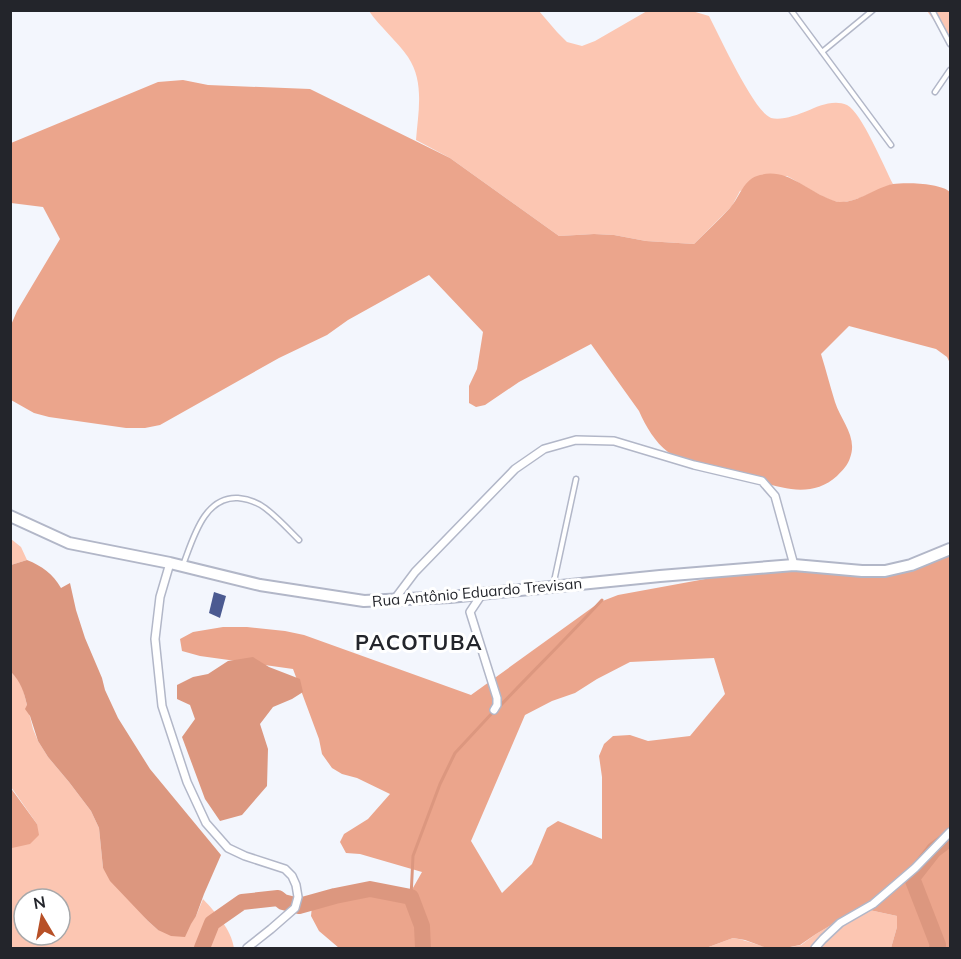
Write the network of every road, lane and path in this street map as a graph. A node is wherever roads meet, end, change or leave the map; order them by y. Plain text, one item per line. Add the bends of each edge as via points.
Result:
1 (791, 10) edge
2 (873, 10) edge
3 (932, 10) edge
4 (951, 44) edge
5 (822, 52) junction
6 (951, 70) edge
7 (935, 92) dead end
8 (891, 145) dead end
9 (576, 478) dead end
10 (10, 516) edge
11 (299, 540) dead end
12 (951, 549) edge
13 (170, 563) junction
14 (794, 565) junction
15 (182, 566) junction
16 (553, 587) junction
17 (482, 594) junction
18 (394, 600) junction
19 (494, 710) dead end
20 (951, 832) edge
21 (247, 948) edge
22 (815, 948) edge

1 - 5 lane
2 - 5 lane
3 - 4 lane
5 - 8 lane
6 - 7 lane
9 - 16 lane
10 - 13 street, Rua Antônio Eduardo Trevisan via 69,543
11 - 15 lane via 264,507 242,498 228,498 207,513
12 - 14 street, Rua Antônio Eduardo Trevisan via 885,571
13 - 15 street, Rua Antônio Eduardo Trevisan
13 - 21 street via 160,597 155,639 162,706 187,782 206,823 228,848 285,869 296,885 295,908
14 - 16 street, Rua Antônio Eduardo Trevisan
14 - 18 street via 775,496 762,481 614,441 576,440 544,448 515,469 415,572
15 - 18 street, Rua Antônio Eduardo Trevisan via 260,585 364,601
16 - 17 street, Rua Antônio Eduardo Trevisan
17 - 18 street, Rua Antônio Eduardo Trevisan
17 - 19 street via 470,612 497,698
20 - 22 street via 873,904 840,923

